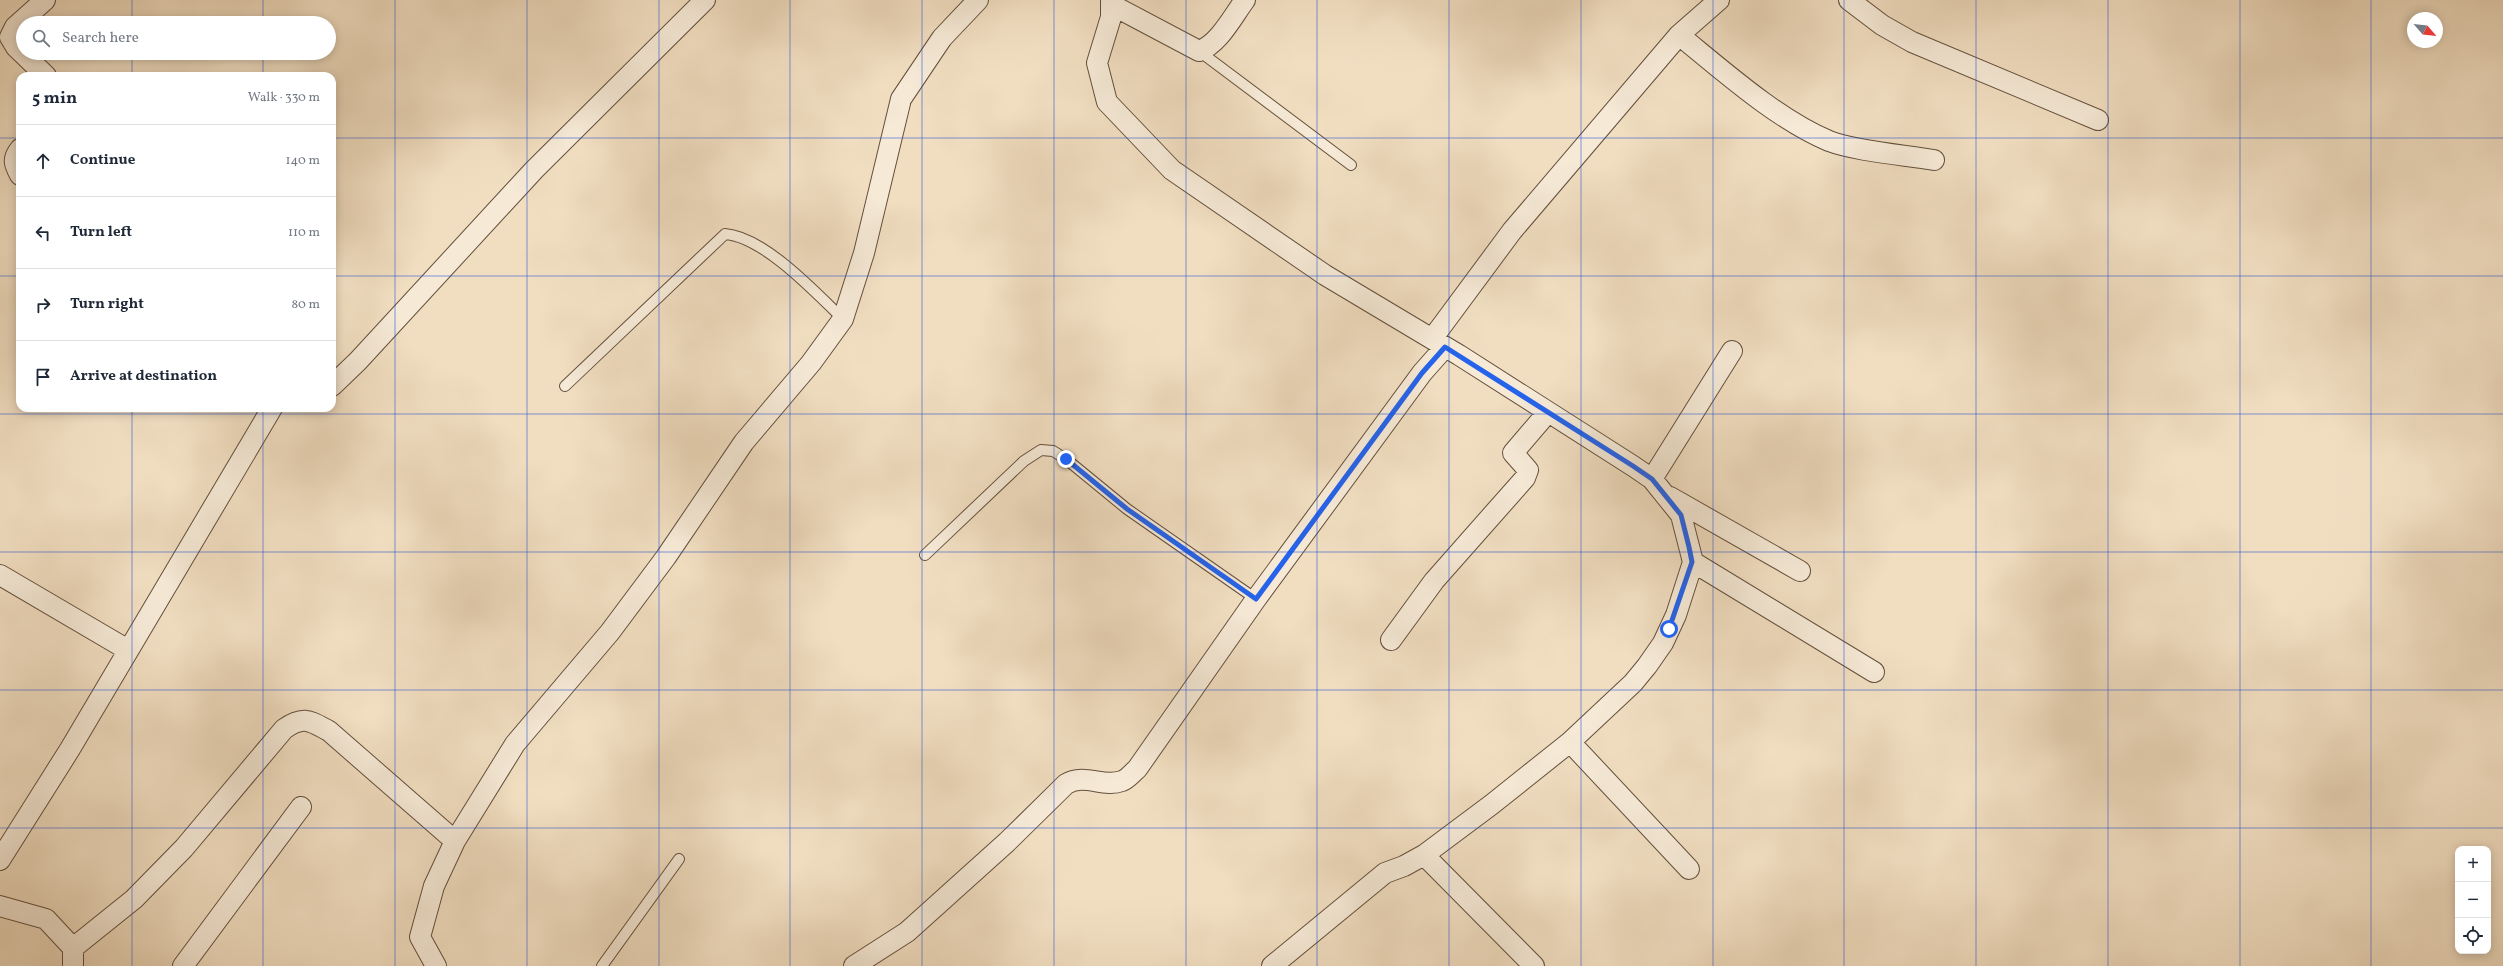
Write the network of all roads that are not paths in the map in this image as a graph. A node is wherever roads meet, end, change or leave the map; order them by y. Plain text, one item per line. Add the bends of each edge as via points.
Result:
1 (45, 0) edge
2 (705, 0) edge
3 (978, 0) edge
4 (1245, 0) edge
5 (1718, 0) edge
6 (1849, 0) edge
7 (1112, 2) edge
8 (27, 16) edge
9 (16, 26) edge
10 (5, 34) edge
11 (1679, 35) junction
12 (16, 47) edge
13 (1199, 51) junction
14 (29, 60) edge
15 (42, 72) edge
16 (2098, 120) dead end
17 (16, 154) edge
18 (1934, 160) dead end
19 (1351, 165) dead end
20 (16, 167) edge
21 (843, 319) junction
22 (1439, 343) junction
23 (1732, 351) dead end
24 (336, 382) edge
25 (565, 386) dead end
26 (270, 412) edge
27 (1548, 412) junction
28 (1652, 479) junction
29 (1667, 495) junction
30 (925, 555) dead end
31 (1692, 562) junction
32 (1800, 571) dead end
33 (0, 576) edge
34 (1256, 599) junction
35 (1391, 640) dead end
36 (128, 650) junction
37 (1874, 672) dead end
38 (1570, 742) junction
39 (301, 807) dead end
40 (455, 841) junction
41 (1424, 855) junction
42 (679, 858) dead end
43 (0, 860) edge
44 (1689, 869) dead end
45 (0, 906) edge
46 (73, 957) edge
47 (184, 966) edge
48 (436, 966) edge
49 (602, 966) edge
50 (854, 966) edge
51 (1272, 966) edge
52 (1534, 966) edge

1 - 8 street
2 - 24 street via 534,170
3 - 21 street via 942,38 901,99 864,253
4 - 13 street via 1215,40
5 - 11 street
6 - 16 street via 1882,25 1912,42
7 - 13 street
7 - 22 street via 1111,17 1097,63 1107,102 1172,170 1325,275
9 - 10 street
10 - 12 street
11 - 18 street via 1744,88 1803,128 1829,141
11 - 22 street via 1512,231
13 - 19 lane
14 - 15 street
17 - 20 street
21 - 25 lane via 791,271 753,243 738,235 725,234
21 - 40 street via 811,363 744,442 666,557 610,632 515,744
22 - 27 street
22 - 34 street via 1422,373
23 - 28 street
26 - 36 street
27 - 28 street
27 - 35 street via 1513,453 1528,470 1525,478 1434,581
28 - 29 street
29 - 31 street via 1681,515
29 - 32 street
30 - 34 lane via 1024,461 1041,450 1052,451 1066,459 1127,509
31 - 37 street
31 - 38 street via 1676,615 1663,643 1633,683
33 - 36 street
34 - 50 street via 1137,769 1124,780 1115,782 1077,779 1066,784 1007,842 907,932
36 - 43 street via 70,749
38 - 41 street
38 - 44 street
39 - 47 street
40 - 46 street via 330,731 310,721 296,720 284,729 184,848
40 - 48 street via 434,886 420,937
41 - 51 street via 1385,873
41 - 52 street
42 - 49 lane
45 - 46 street via 46,919

